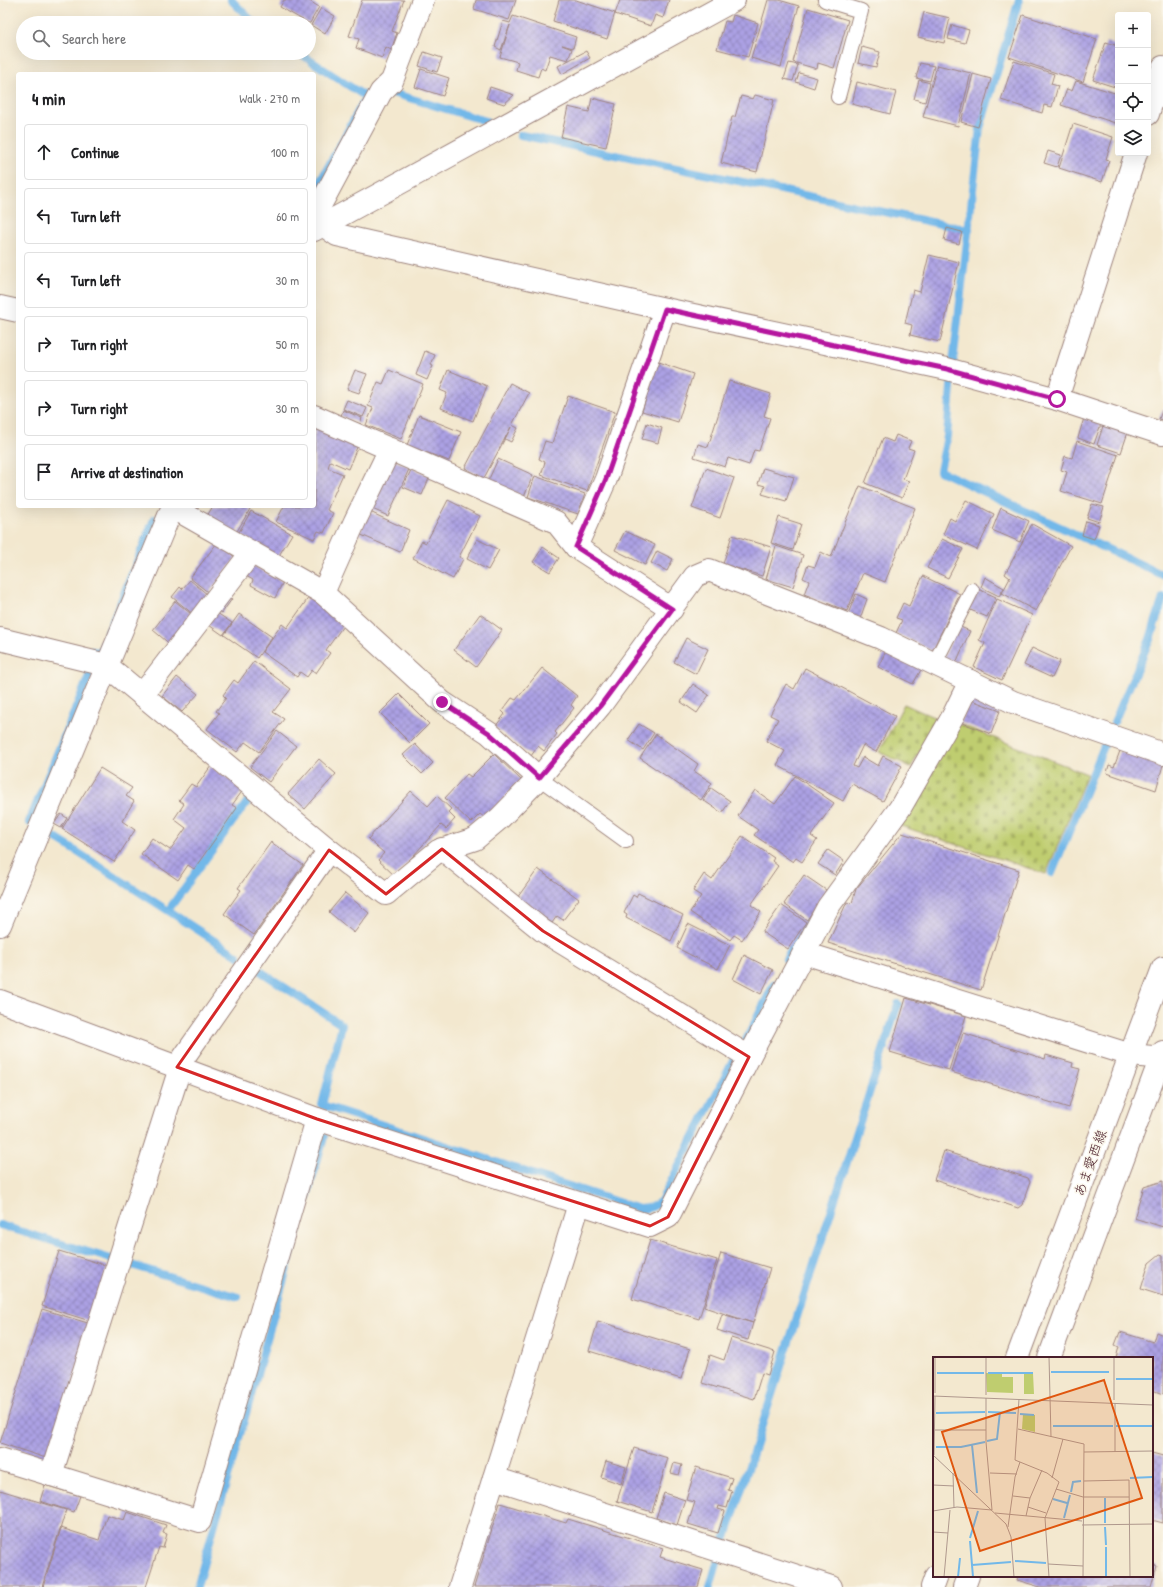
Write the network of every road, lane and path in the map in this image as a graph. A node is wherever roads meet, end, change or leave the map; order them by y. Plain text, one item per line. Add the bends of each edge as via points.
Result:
1 (423, 0) edge
2 (734, 0) edge
3 (825, 0) edge
4 (1163, 67) edge
5 (838, 97) dead end
6 (1151, 105) edge
7 (1135, 156) edge
8 (319, 227) edge
9 (0, 307) edge
10 (665, 309) junction
11 (16, 311) edge
12 (1057, 399) junction
13 (316, 417) edge
14 (1163, 434) edge
15 (390, 449) junction
16 (173, 508) edge
17 (175, 508) edge
18 (576, 547) junction
19 (251, 552) junction
20 (972, 590) dead end
21 (323, 593) junction
22 (672, 609) junction
23 (0, 639) edge
24 (934, 664) junction
25 (106, 665) junction
26 (970, 681) junction
27 (142, 695) junction
28 (1163, 754) edge
29 (539, 778) junction
30 (626, 841) dead end
31 (442, 849) junction
32 (329, 850) junction
33 (0, 925) edge
34 (804, 953) junction
35 (1163, 968) edge
36 (0, 1000) edge
37 (1131, 1055) junction
38 (1162, 1056) edge
39 (749, 1057) junction
40 (179, 1067) junction
41 (318, 1119) junction
42 (579, 1204) junction
43 (1017, 1357) edge
44 (1049, 1357) edge
45 (0, 1460) edge
46 (51, 1475) junction
47 (494, 1478) junction
48 (936, 1577) edge
49 (968, 1577) edge
50 (460, 1587) edge
51 (831, 1587) edge
52 (932, 1587) edge
53 (964, 1587) edge

1 - 8 street via 392,81 381,92 316,213
2 - 8 street
3 - 5 lane via 861,11
4 - 6 street
7 - 12 street
8 - 10 street via 337,236
9 - 11 street
10 - 12 street via 947,369
10 - 18 street via 606,479
12 - 14 street
13 - 15 street
15 - 18 street via 556,522
15 - 21 street
16 - 25 street
17 - 19 street
18 - 22 street
19 - 21 street
19 - 27 street
20 - 24 lane
21 - 29 street via 442,702 489,733
22 - 24 street via 695,576 709,570 882,638
22 - 29 street via 600,706
23 - 25 street
24 - 26 street
25 - 27 street
25 - 33 street
26 - 28 street via 1013,702
26 - 34 street via 953,716 900,808 828,907
27 - 32 street
29 - 30 lane
29 - 31 street via 500,818 475,839
31 - 32 street via 386,894
31 - 39 street via 543,931
32 - 40 street
34 - 37 street
34 - 39 street
35 - 37 street, あま愛西線
36 - 40 street
37 - 38 street
37 - 43 street, あま愛西線
38 - 44 street
39 - 42 street via 668,1217 650,1226
40 - 41 street
40 - 46 street
41 - 42 street
41 - 46 street via 200,1521
42 - 47 street
45 - 46 street
47 - 50 street
47 - 51 street
48 - 52 street
49 - 53 street

